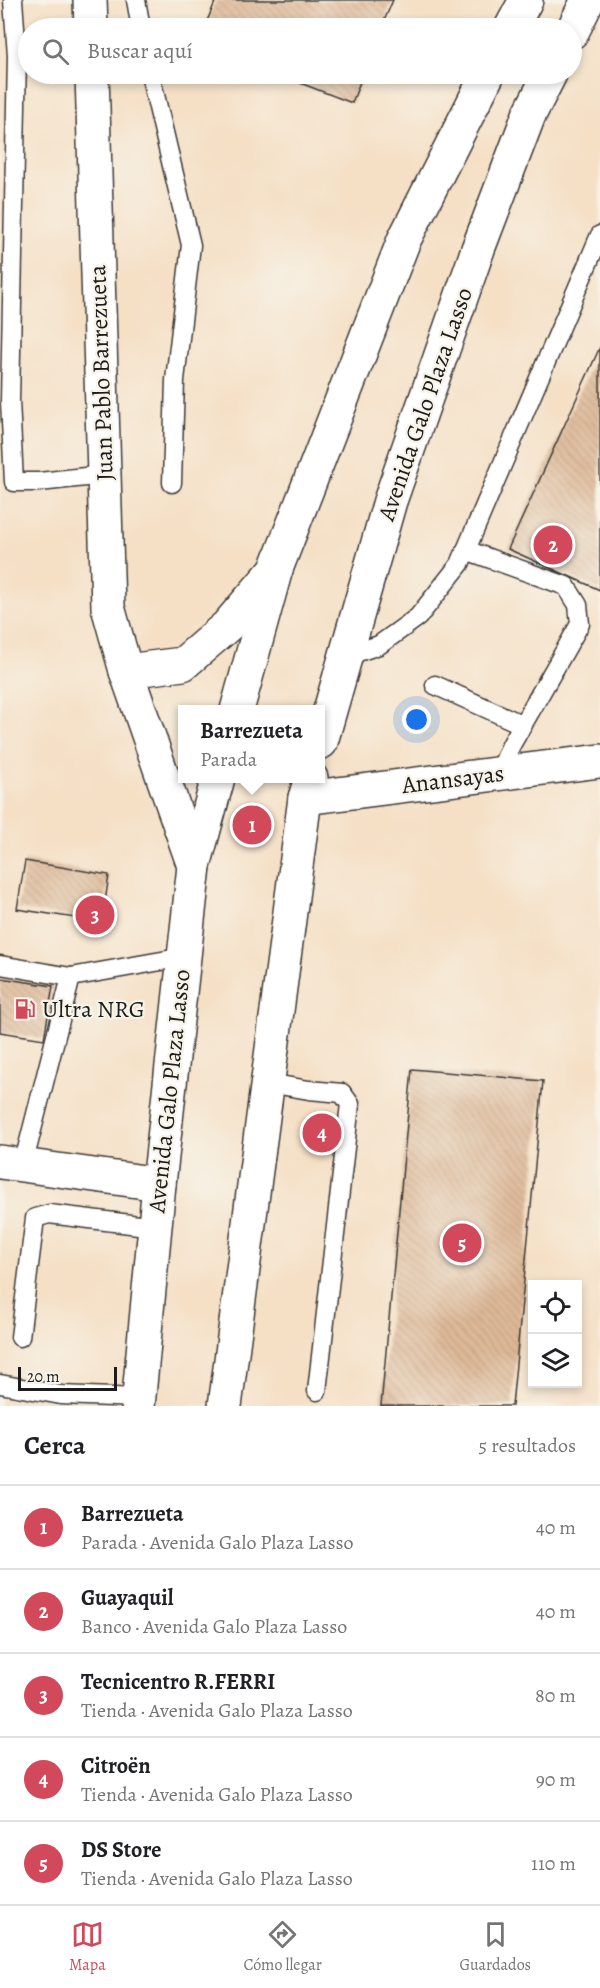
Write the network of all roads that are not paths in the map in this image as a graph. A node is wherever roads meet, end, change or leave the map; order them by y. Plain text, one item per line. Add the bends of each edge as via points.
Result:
1 (13, 0) edge
2 (90, 0) edge
3 (136, 0) edge
4 (526, 0) edge
5 (588, 0) edge
6 (90, 18) edge
7 (139, 18) edge
8 (516, 18) edge
9 (579, 18) edge
10 (92, 84) edge
11 (152, 84) edge
12 (483, 84) edge
13 (545, 84) edge
14 (600, 235) edge
15 (105, 475) junction
16 (172, 483) dead end
17 (466, 550) junction
18 (276, 570) junction
19 (345, 656) junction
20 (126, 671) junction
21 (435, 685) dead end
22 (238, 705) edge
23 (523, 724) junction
24 (325, 728) edge
25 (600, 761) edge
26 (499, 773) junction
27 (217, 783) edge
28 (308, 788) edge
29 (194, 866) junction
30 (184, 957) junction
31 (0, 965) edge
32 (71, 977) junction
33 (268, 1083) junction
34 (11, 1163) edge
35 (159, 1184) junction
36 (155, 1227) junction
37 (20, 1337) dead end
38 (0, 1384) edge
39 (317, 1391) dead end
40 (138, 1402) edge
41 (225, 1406) edge

1 - 15 lane via 17,56 10,401 14,482
2 - 6 main road
3 - 7 lane
4 - 8 main road
5 - 9 main road
10 - 15 main road, Juan Pablo Barrezueta
11 - 16 lane via 190,245 175,381
12 - 18 main road via 404,240
13 - 19 main road, Avenida Galo Plaza Lasso via 529,115 474,260 390,501
14 - 17 lane
15 - 20 main road, Juan Pablo Barrezueta via 108,607
17 - 19 lane via 460,564 418,617 379,645
17 - 23 lane via 566,586 578,604 580,624
18 - 20 main road via 228,626 183,664
18 - 22 main road
19 - 24 main road, Avenida Galo Plaza Lasso
20 - 29 main road, Juan Pablo Barrezueta
21 - 23 lane
23 - 26 lane
25 - 26 main road, Anansayas
26 - 28 main road, Anansayas
27 - 29 main road, Avenida Galo Plaza Lasso
28 - 33 main road
29 - 30 main road, Avenida Galo Plaza Lasso
30 - 32 lane
30 - 35 main road, Avenida Galo Plaza Lasso
31 - 32 lane
32 - 34 lane
33 - 39 lane via 342,1093 350,1104
33 - 41 main road
34 - 35 main road
35 - 36 main road, Avenida Galo Plaza Lasso
36 - 37 lane via 49,1214 35,1218
36 - 40 main road, Avenida Galo Plaza Lasso
38 - 40 lane

